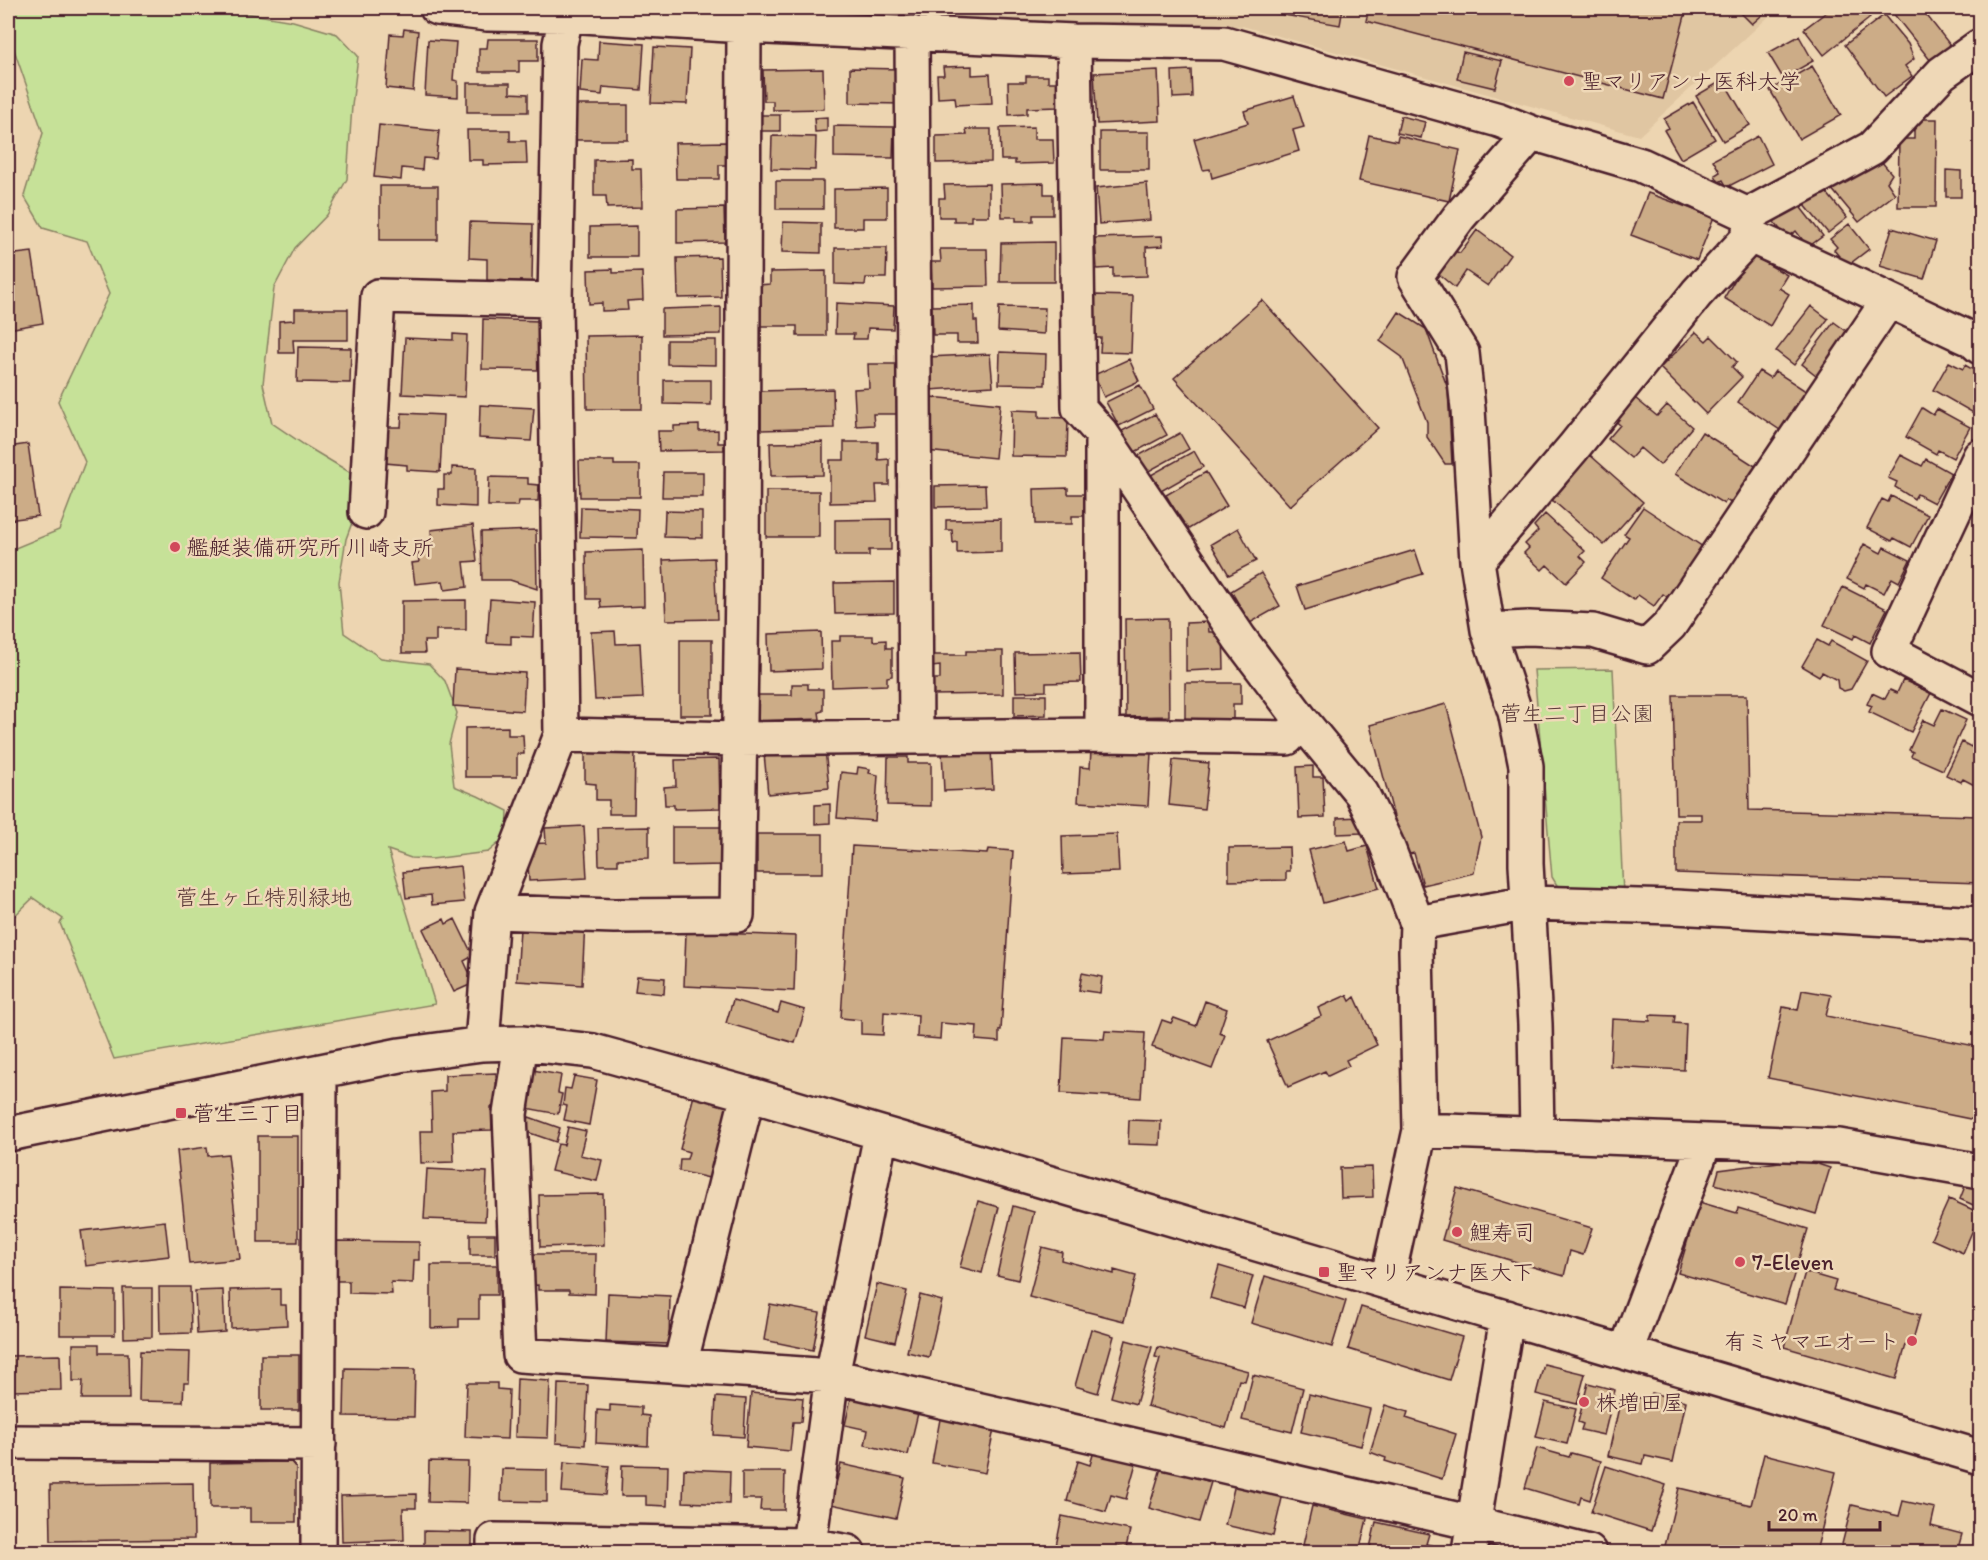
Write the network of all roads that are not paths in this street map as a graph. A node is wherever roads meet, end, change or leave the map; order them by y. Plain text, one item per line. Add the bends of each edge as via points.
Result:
1 (437, 8) edge
2 (568, 11) edge
3 (744, 26) junction
4 (912, 33) junction
5 (1074, 41) junction
6 (1980, 46) edge
7 (1532, 133) junction
8 (1749, 225) junction
9 (555, 300) junction
10 (1888, 301) junction
11 (1980, 346) edge
12 (1102, 434) junction
13 (1980, 456) edge
14 (366, 512) dead end
15 (1477, 561) junction
16 (1488, 630) junction
17 (1980, 699) edge
18 (1302, 721) junction
19 (561, 735) junction
20 (1102, 735) junction
21 (916, 737) junction
22 (739, 739) junction
23 (1530, 903) junction
24 (492, 912) junction
25 (1417, 922) junction
26 (1980, 924) edge
27 (521, 1043) junction
28 (482, 1044) junction
29 (320, 1071) junction
30 (748, 1094) junction
31 (1420, 1130) junction
32 (8, 1134) edge
33 (880, 1134) junction
34 (1537, 1134) junction
35 (1704, 1142) junction
36 (1980, 1171) edge
37 (1387, 1281) junction
38 (1507, 1317) junction
39 (1626, 1351) junction
40 (680, 1365) junction
41 (831, 1376) junction
42 (8, 1442) edge
43 (319, 1444) junction
44 (1980, 1457) edge
45 (1471, 1538) edge
46 (809, 1549) edge
47 (318, 1552) edge
48 (494, 1552) edge
49 (848, 1552) edge
50 (1589, 1552) edge

1 - 2 street via 487,14
2 - 3 street
2 - 9 street via 560,44
3 - 4 street
3 - 22 street
4 - 5 street
4 - 21 street
5 - 7 street via 1224,43 1499,120
5 - 12 street via 1079,408
6 - 8 street via 1942,73 1872,148
7 - 8 street via 1641,165
7 - 15 street via 1459,217 1415,277 1462,353
8 - 10 street
8 - 15 street via 1580,440
9 - 14 street via 378,296
9 - 19 street
10 - 11 street
10 - 16 street via 1670,625 1647,647 1593,631
12 - 18 street via 1240,639
12 - 20 street
13 - 17 street via 1889,651
15 - 16 street
16 - 23 street via 1515,712 1526,766
18 - 20 street via 1287,738
18 - 25 street via 1362,794
19 - 22 street
19 - 24 street
20 - 21 street
21 - 22 street
22 - 24 street via 737,915
23 - 25 street
23 - 26 street
23 - 34 street
24 - 28 street
25 - 31 street
27 - 28 street
27 - 30 street via 593,1051
27 - 40 street via 510,1114 520,1355
28 - 29 street
29 - 32 street
29 - 43 street
30 - 33 street
30 - 40 street
31 - 34 street
31 - 37 street
33 - 37 street
33 - 41 street
34 - 35 street
35 - 36 street via 1839,1146
35 - 39 street
37 - 38 street
38 - 39 street
38 - 45 street
39 - 44 street
40 - 41 street
41 - 45 street
41 - 46 street
42 - 43 street
43 - 47 street
45 - 50 street
46 - 48 street via 494,1540
46 - 49 street

